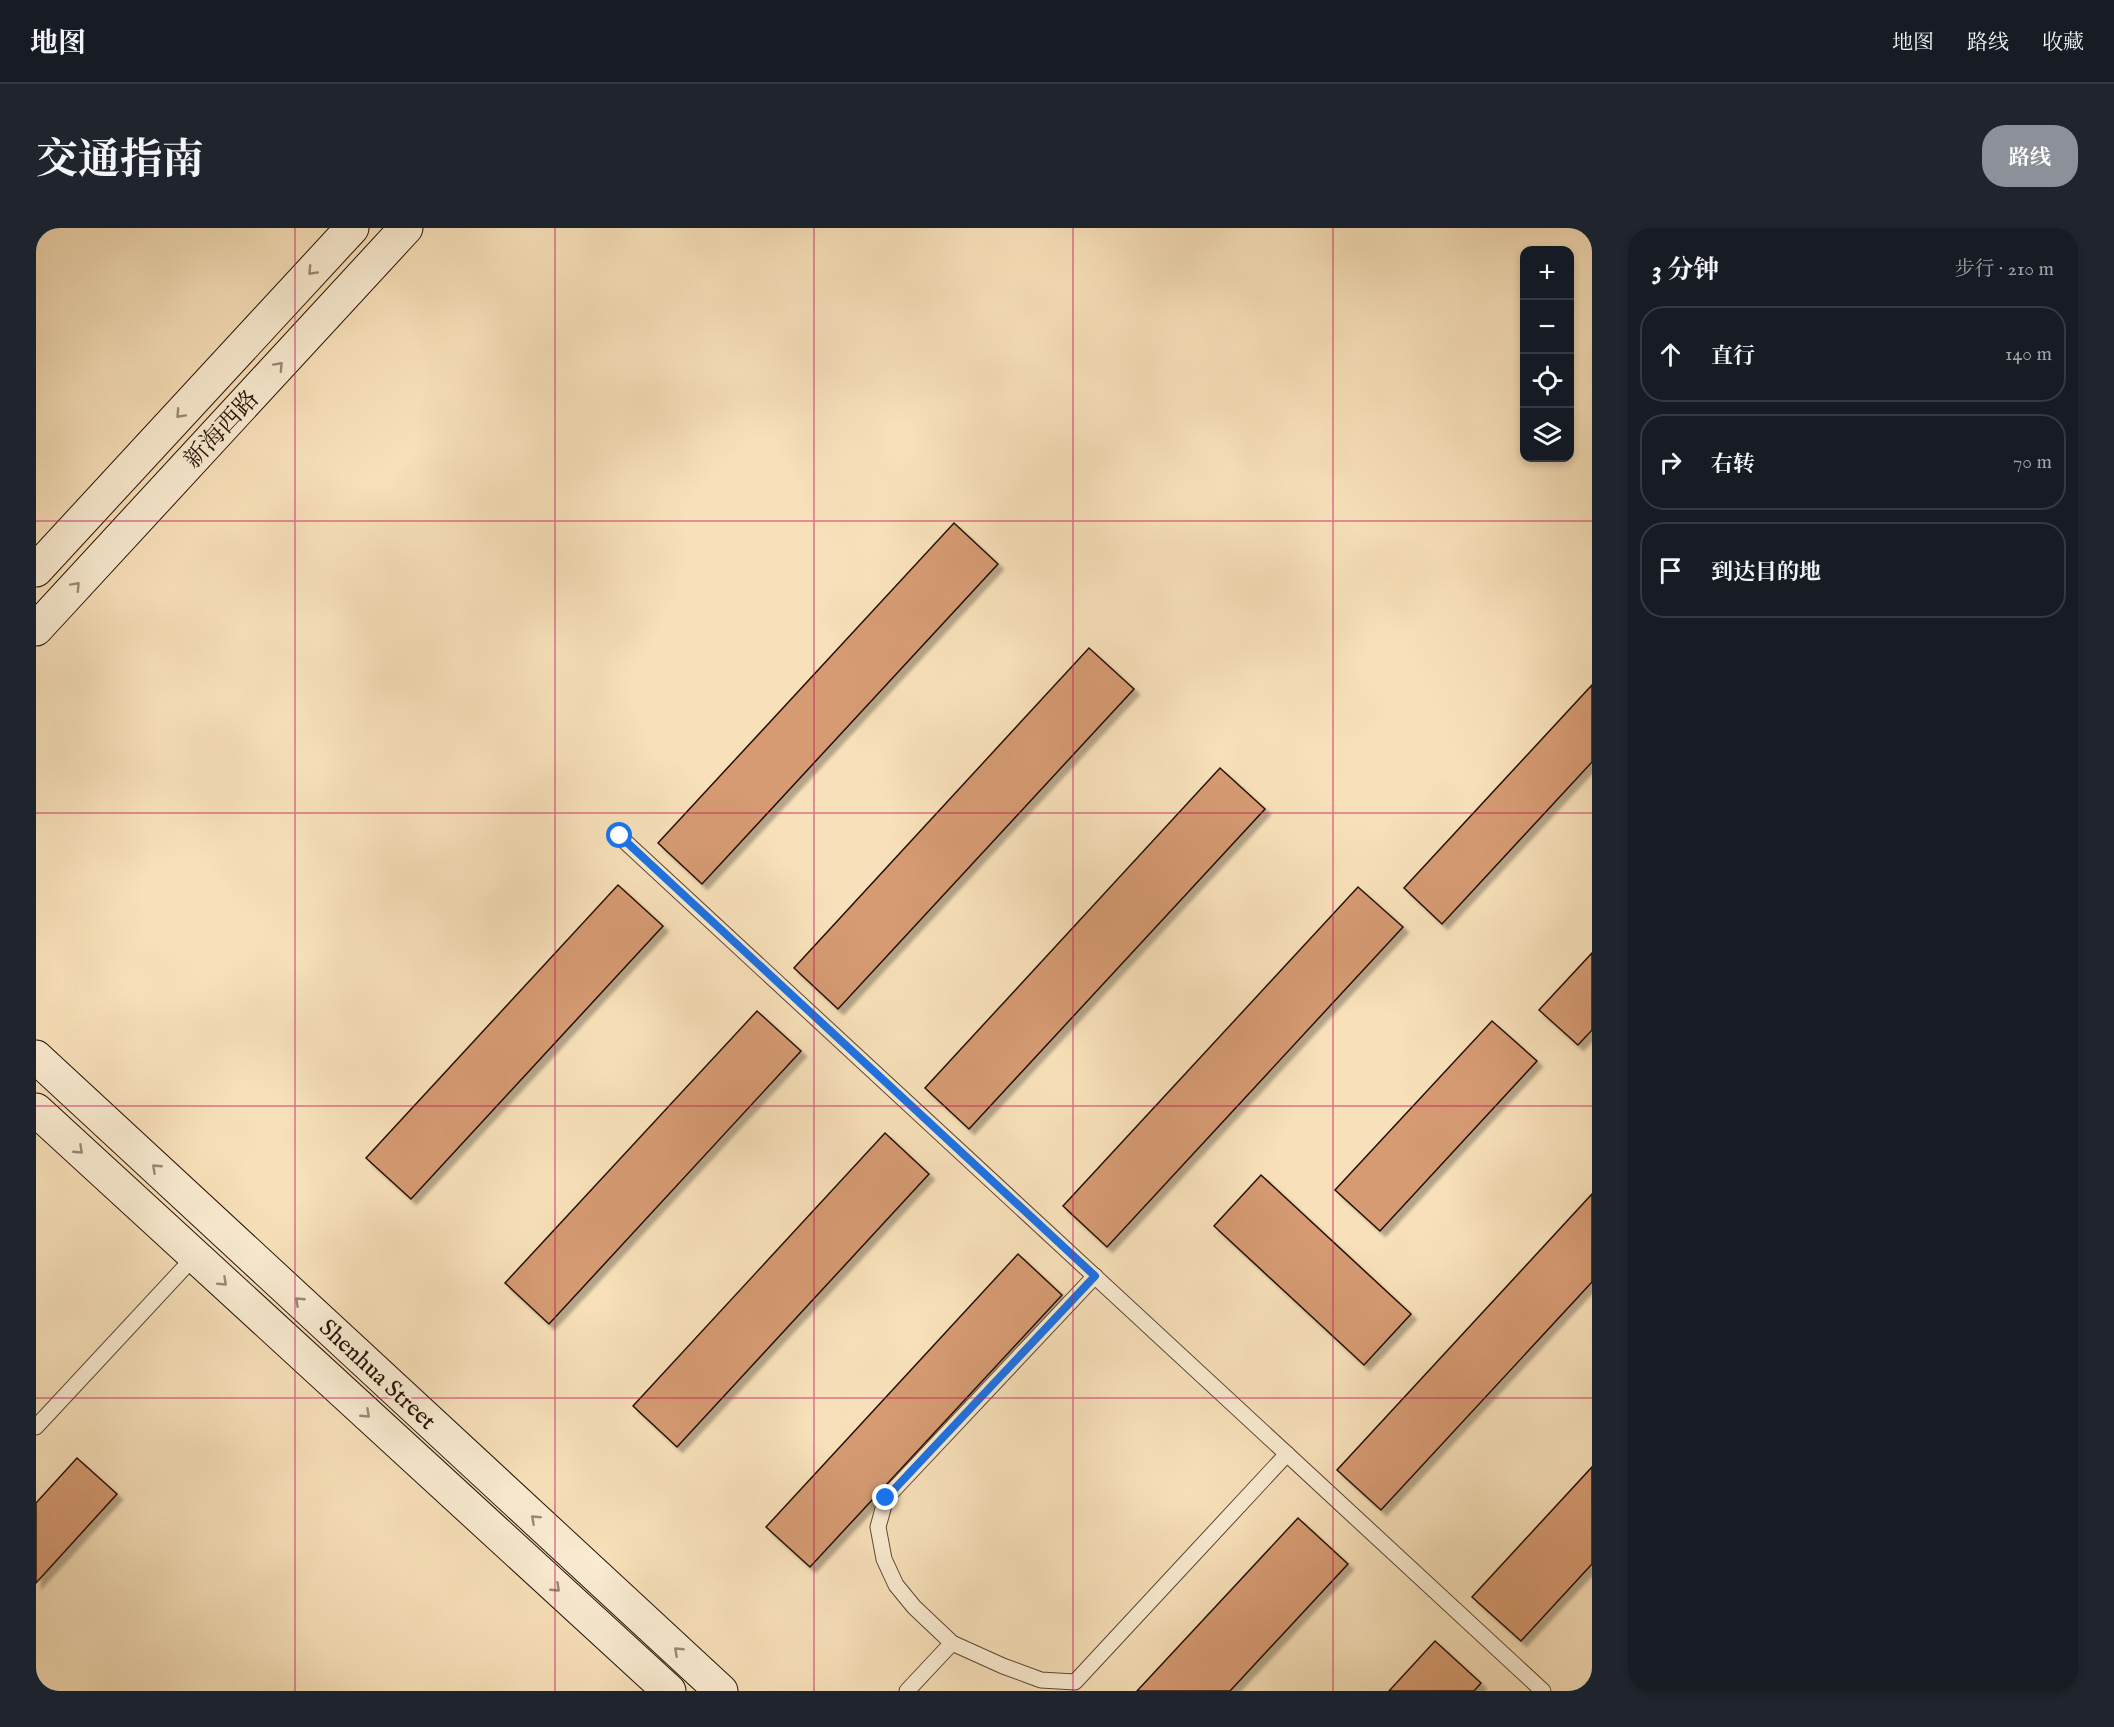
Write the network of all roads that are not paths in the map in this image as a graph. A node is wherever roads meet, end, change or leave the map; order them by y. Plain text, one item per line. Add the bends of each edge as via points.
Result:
1 (352, 228) edge
2 (406, 228) edge
3 (36, 570) edge
4 (36, 629) edge
5 (620, 836) dead end
6 (36, 1057) edge
7 (36, 1110) edge
8 (195, 1256) junction
9 (1095, 1276) junction
10 (36, 1427) edge
11 (1287, 1454) junction
12 (952, 1643) junction
13 (669, 1691) edge
14 (721, 1691) edge
15 (907, 1691) edge
16 (1543, 1691) edge

1 -> 3 main road, 新海西路
4 -> 2 main road, 新海西路
5 - 9 lane
14 -> 6 main road, Shenhua Street
7 -> 8 main road, Shenhua Street
8 - 10 lane
8 -> 13 main road, Shenhua Street
9 - 11 lane
9 - 12 lane via 886,1498 878,1527 884,1559 896,1585
11 - 12 lane via 1075,1682 1041,1680
11 - 16 lane
12 - 15 lane

